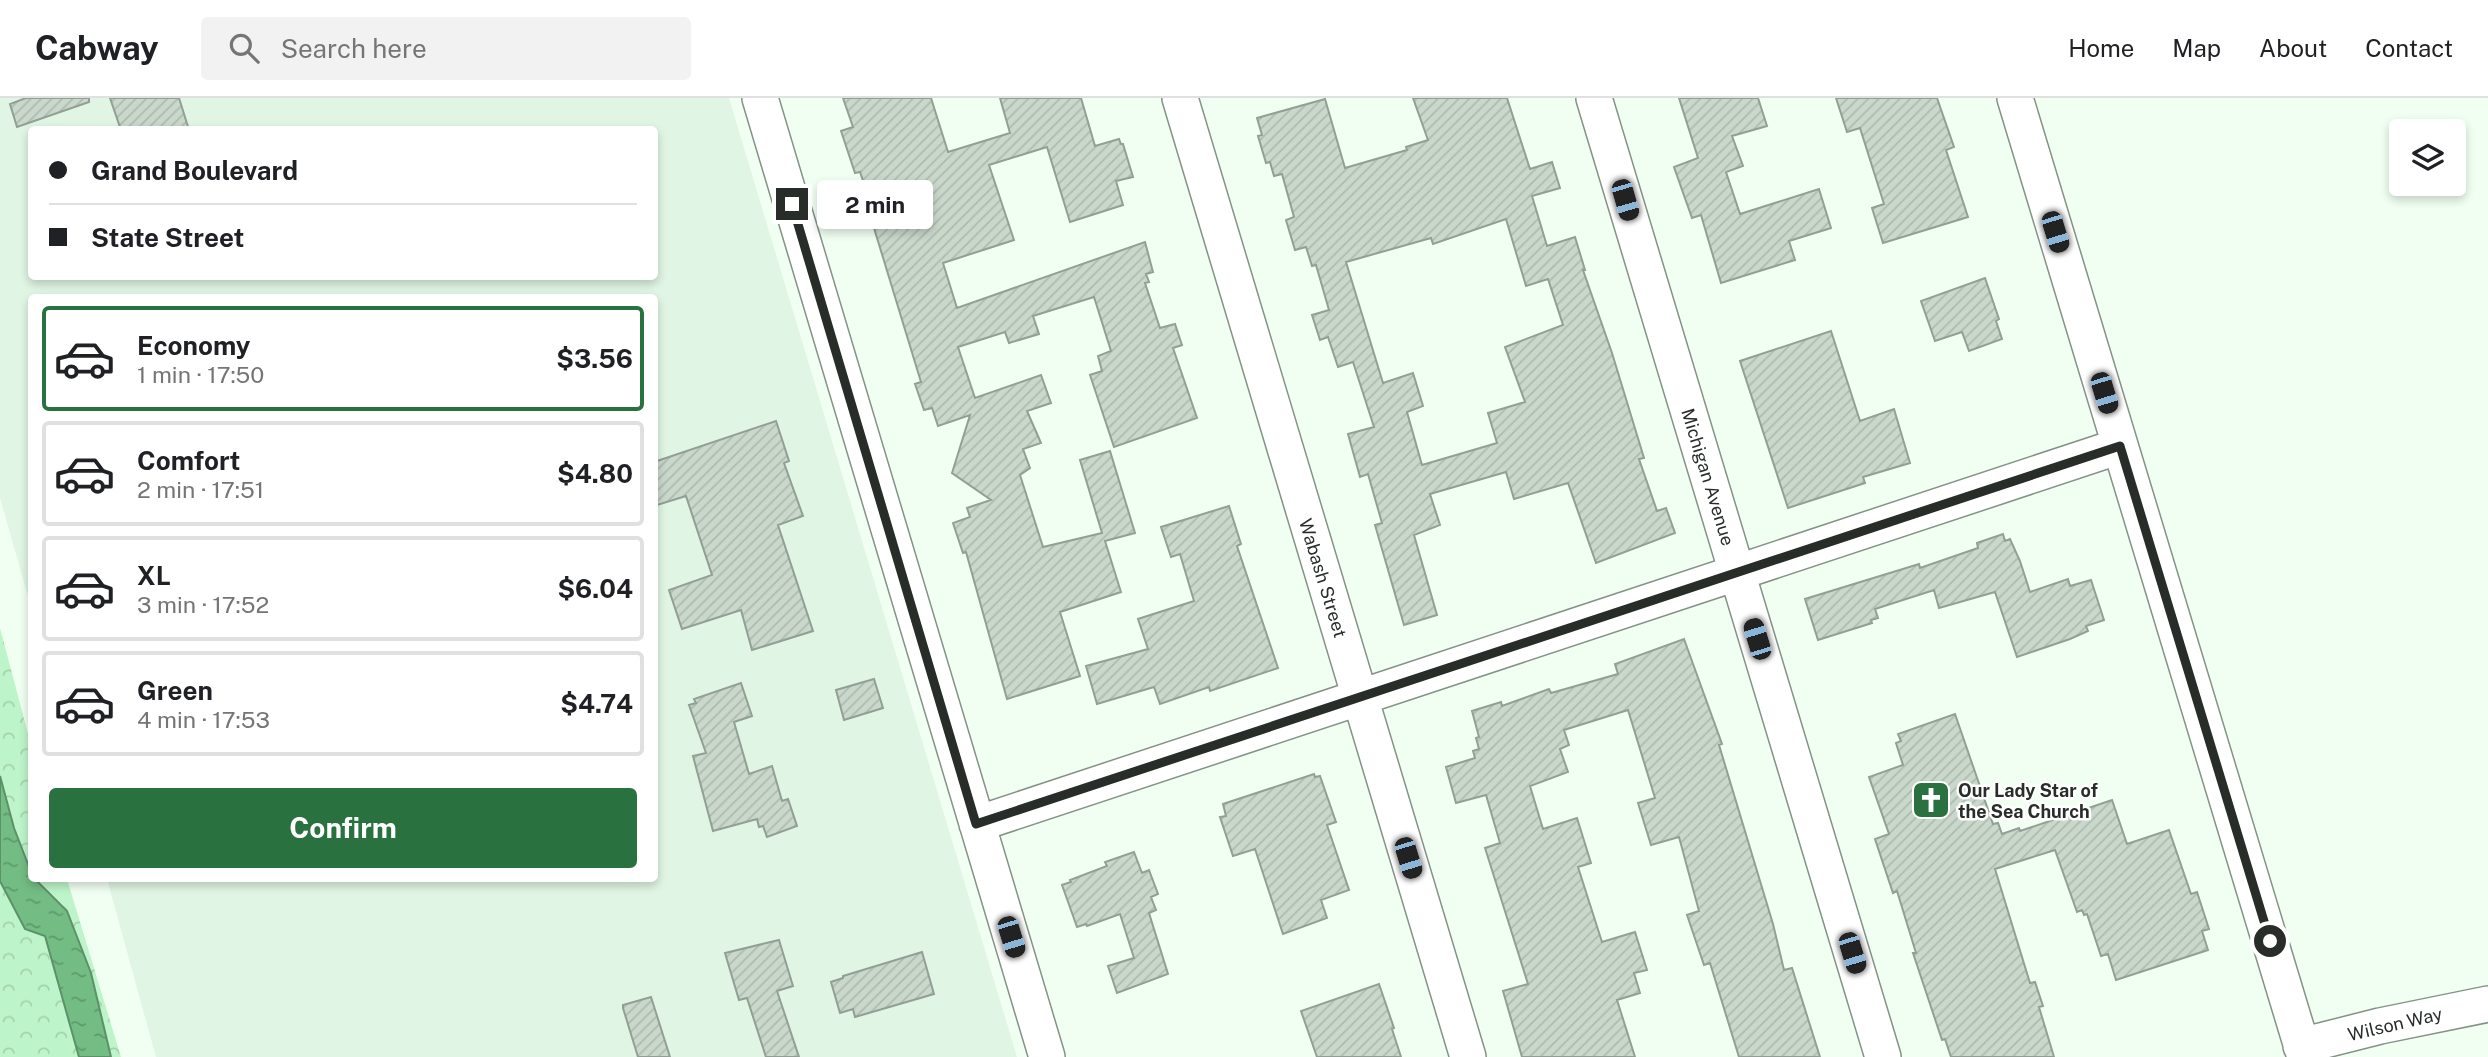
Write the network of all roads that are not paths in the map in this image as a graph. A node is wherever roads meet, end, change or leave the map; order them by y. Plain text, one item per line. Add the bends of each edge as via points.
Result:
1 (760, 98) edge
2 (1180, 98) edge
3 (1594, 98) edge
4 (2015, 98) edge
5 (2120, 446) junction
6 (1737, 572) junction
7 (1359, 697) junction
8 (976, 824) junction
9 (2488, 1004) edge
10 (2303, 1051) edge
11 (1047, 1057) edge
12 (1468, 1057) edge
13 (1883, 1057) edge

1 - 8 street
2 - 7 street, Wabash Street
3 - 6 street, Michigan Avenue
4 - 5 street
5 - 6 street
5 - 10 street
6 - 7 street
6 - 13 street, Michigan Avenue
7 - 8 street
7 - 12 street, Wabash Street
8 - 11 street
9 - 10 street, Wilson Way via 2380,1026

